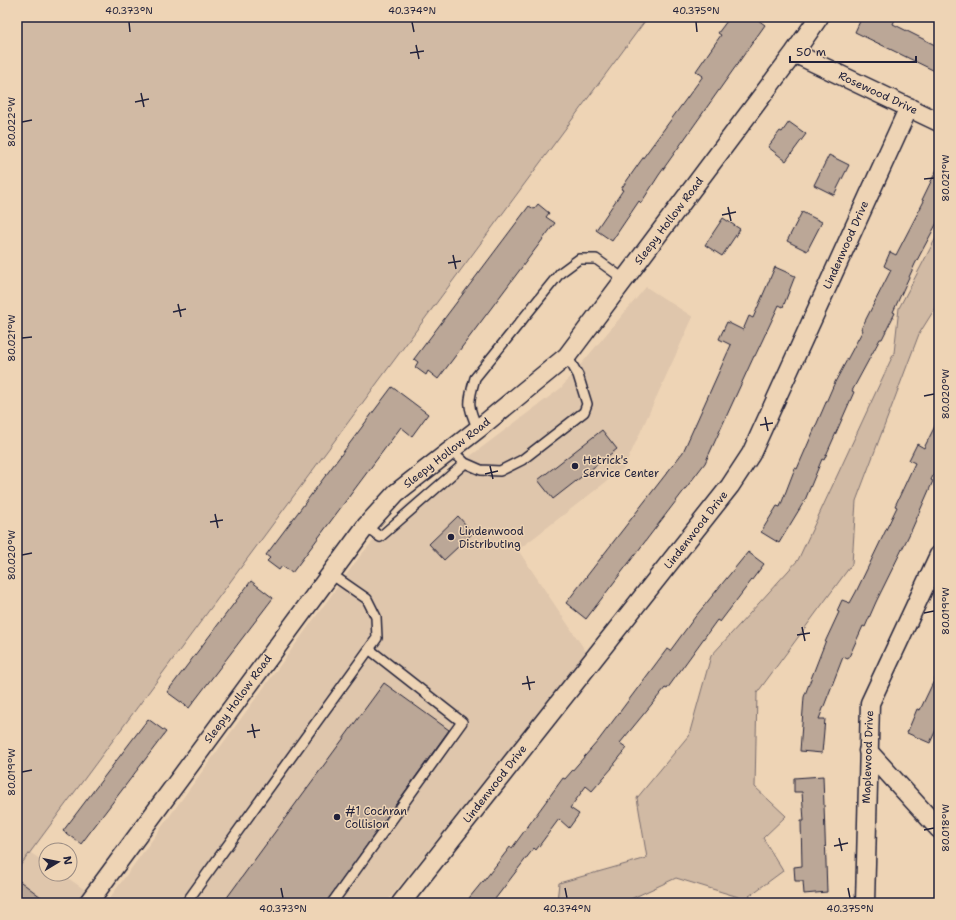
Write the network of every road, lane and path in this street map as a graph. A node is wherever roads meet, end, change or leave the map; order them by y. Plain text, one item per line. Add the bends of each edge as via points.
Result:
1 (818, 17) edge
2 (794, 54) junction
3 (909, 107) junction
4 (939, 122) edge
5 (624, 280) junction
6 (567, 356) junction
7 (478, 429) junction
8 (451, 450) junction
9 (465, 463) junction
10 (366, 526) junction
11 (939, 555) edge
12 (331, 574) junction
13 (369, 649) junction
14 (868, 751) junction
15 (939, 829) edge
16 (88, 903) edge
17 (186, 903) edge
18 (332, 903) edge
19 (401, 903) edge
20 (864, 903) edge

1 - 2 street, Sleepy Hollow Road
2 - 3 street, Rosewood Drive
2 - 5 street, Sleepy Hollow Road
3 - 4 street, Rosewood Drive
3 - 19 street, Lindenwood Drive via 751,454 730,486
5 - 6 street, Sleepy Hollow Road
5 - 7 lane via 596,259 579,259 560,273 475,378 469,398 471,414
6 - 7 street, Sleepy Hollow Road
6 - 9 lane via 578,375 586,404 584,412 522,460 500,471 481,470
7 - 8 street, Sleepy Hollow Road
8 - 9 lane
8 - 10 street, Sleepy Hollow Road via 396,493
9 - 10 lane via 380,537
10 - 12 street, Sleepy Hollow Road
11 - 14 street, Maplewood Drive via 870,703
12 - 13 lane via 367,599 376,617 377,638
12 - 16 street, Sleepy Hollow Road
13 - 17 lane
13 - 18 lane via 462,722
14 - 15 street
14 - 20 street, Maplewood Drive

